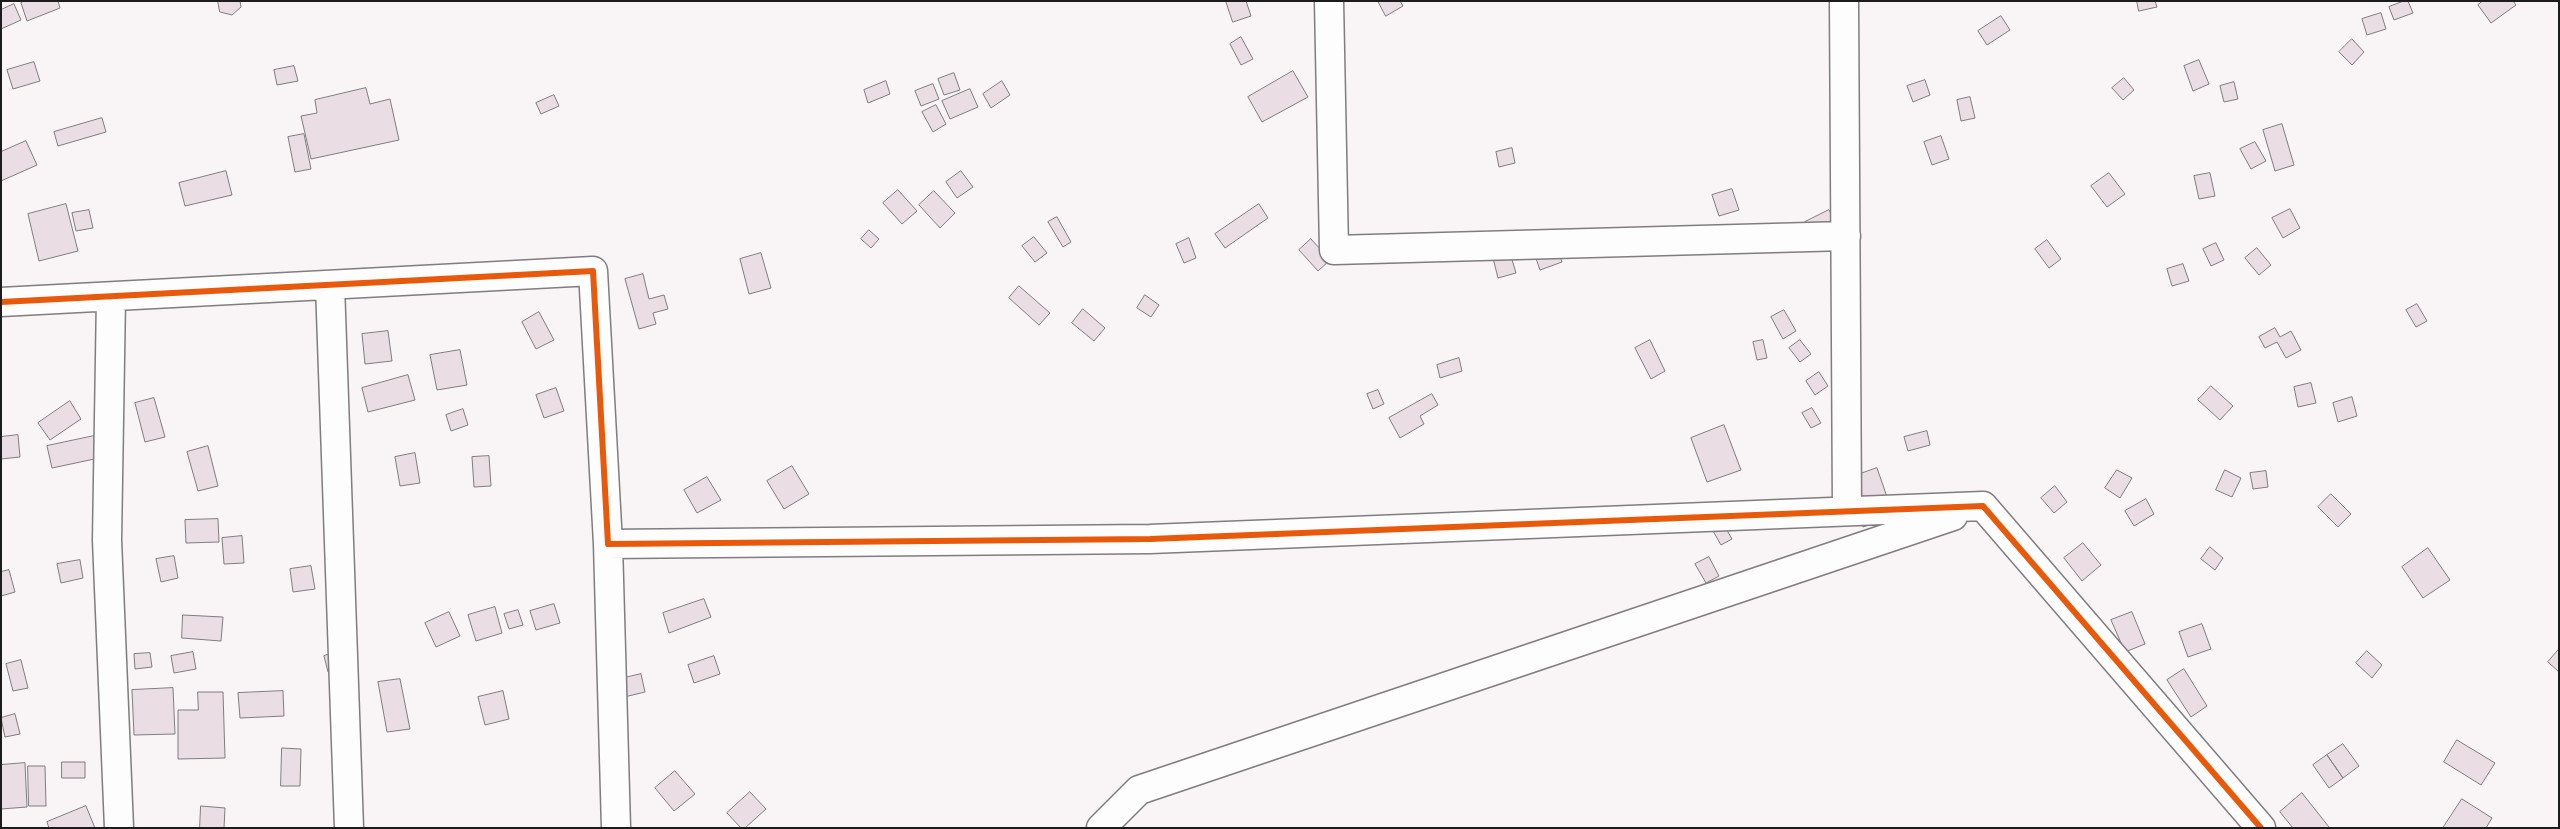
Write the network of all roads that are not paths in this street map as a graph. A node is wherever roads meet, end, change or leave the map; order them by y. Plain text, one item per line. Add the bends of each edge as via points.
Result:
1 (1329, 1) edge
2 (1844, 1) edge
3 (1846, 236) junction
4 (330, 285) junction
5 (111, 296) junction
6 (1, 302) edge
7 (1982, 506) junction
8 (1847, 511) junction
9 (608, 544) junction
10 (119, 828) edge
11 (349, 828) edge
12 (616, 828) edge
13 (1101, 828) edge
14 (2261, 828) edge

1 - 3 street via 1334,250
2 - 3 street
3 - 8 street
4 - 5 street
4 - 9 street via 593,271
4 - 11 street
5 - 6 street
5 - 10 street via 106,540
7 - 8 street
7 - 13 street via 1139,790
7 - 14 street
8 - 9 street via 1150,539
9 - 12 street

